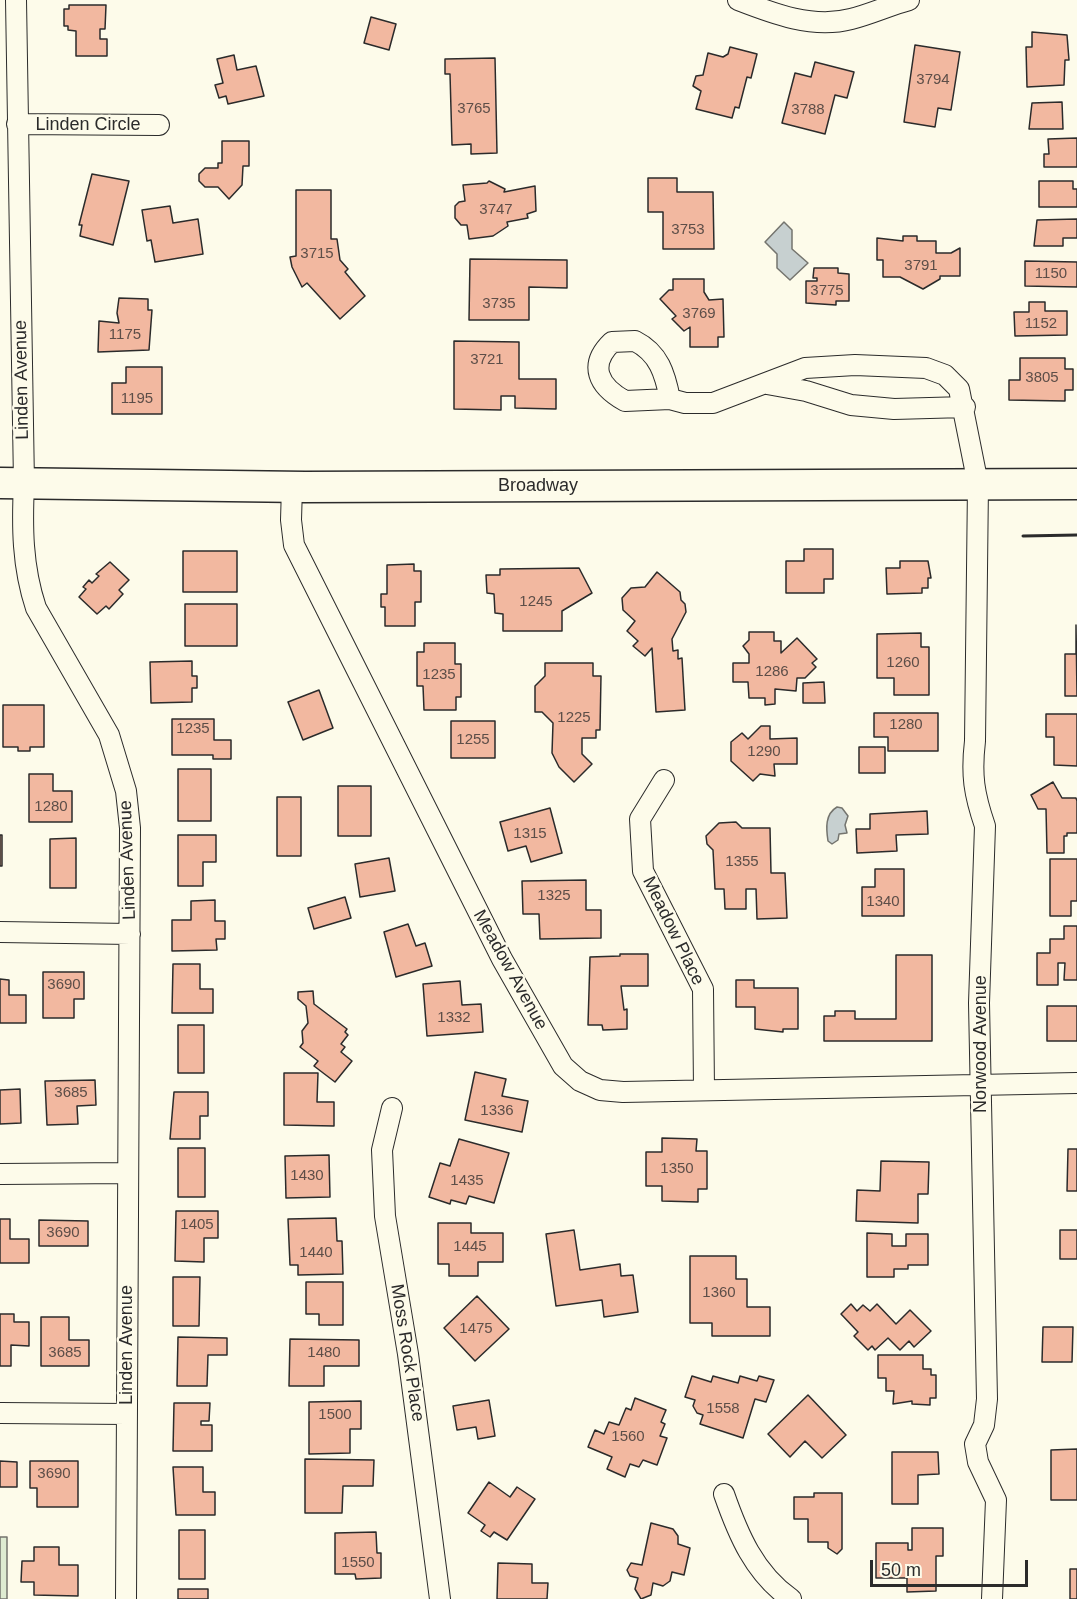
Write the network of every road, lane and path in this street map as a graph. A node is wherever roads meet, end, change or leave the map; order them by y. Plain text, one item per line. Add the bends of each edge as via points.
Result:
1 (16, 0) edge
2 (738, 0) edge
3 (909, 0) edge
4 (17, 124) junction
5 (159, 125) dead end
6 (765, 384) junction
7 (670, 399) dead end
8 (965, 407) junction
9 (12, 483) edge
10 (978, 484) junction
11 (1077, 484) edge
12 (292, 487) junction
13 (664, 780) dead end
14 (0, 932) edge
15 (130, 934) junction
16 (1077, 1083) edge
17 (981, 1085) junction
18 (704, 1090) junction
19 (392, 1108) dead end
20 (127, 1173) junction
21 (0, 1174) edge
22 (0, 1413) edge
23 (127, 1414) junction
24 (724, 1494) dead end
25 (126, 1599) edge
26 (440, 1599) edge
27 (791, 1599) edge
28 (992, 1599) edge

1 - 4 street, Linden Avenue
2 - 3 street via 808,22 849,19
4 - 5 street, Linden Circle
4 - 9 street, Linden Avenue
6 - 7 street, Norwood Avenue via 713,403
6 - 8 street via 851,405 894,409
6 - 8 street, Norwood Avenue via 805,368 926,368 945,375 959,389
8 - 10 street, Norwood Avenue
9 - 12 main road, Broadway
9 - 15 street, Linden Avenue via 36,608 109,735 121,770 130,828
10 - 11 main road, Broadway
10 - 12 main road, Broadway
10 - 17 street, Norwood Avenue via 972,774 975,800 985,826 979,1003
12 - 18 street, Meadow Avenue via 294,546 502,959 563,1066 600,1090
13 - 18 street, Meadow Place via 640,819 643,871 703,989
14 - 15 street
15 - 20 street, Linden Avenue
16 - 17 street, Meadow Avenue
17 - 18 street, Meadow Avenue
17 - 28 street, Norwood Avenue via 987,1398 984,1425 975,1444 978,1462 996,1500
19 - 26 street, Moss Rock Place via 382,1150 385,1216 408,1354
20 - 21 street
20 - 23 street, Linden Avenue
22 - 23 street
23 - 25 street, Linden Avenue
24 - 27 street via 739,1536 756,1564

